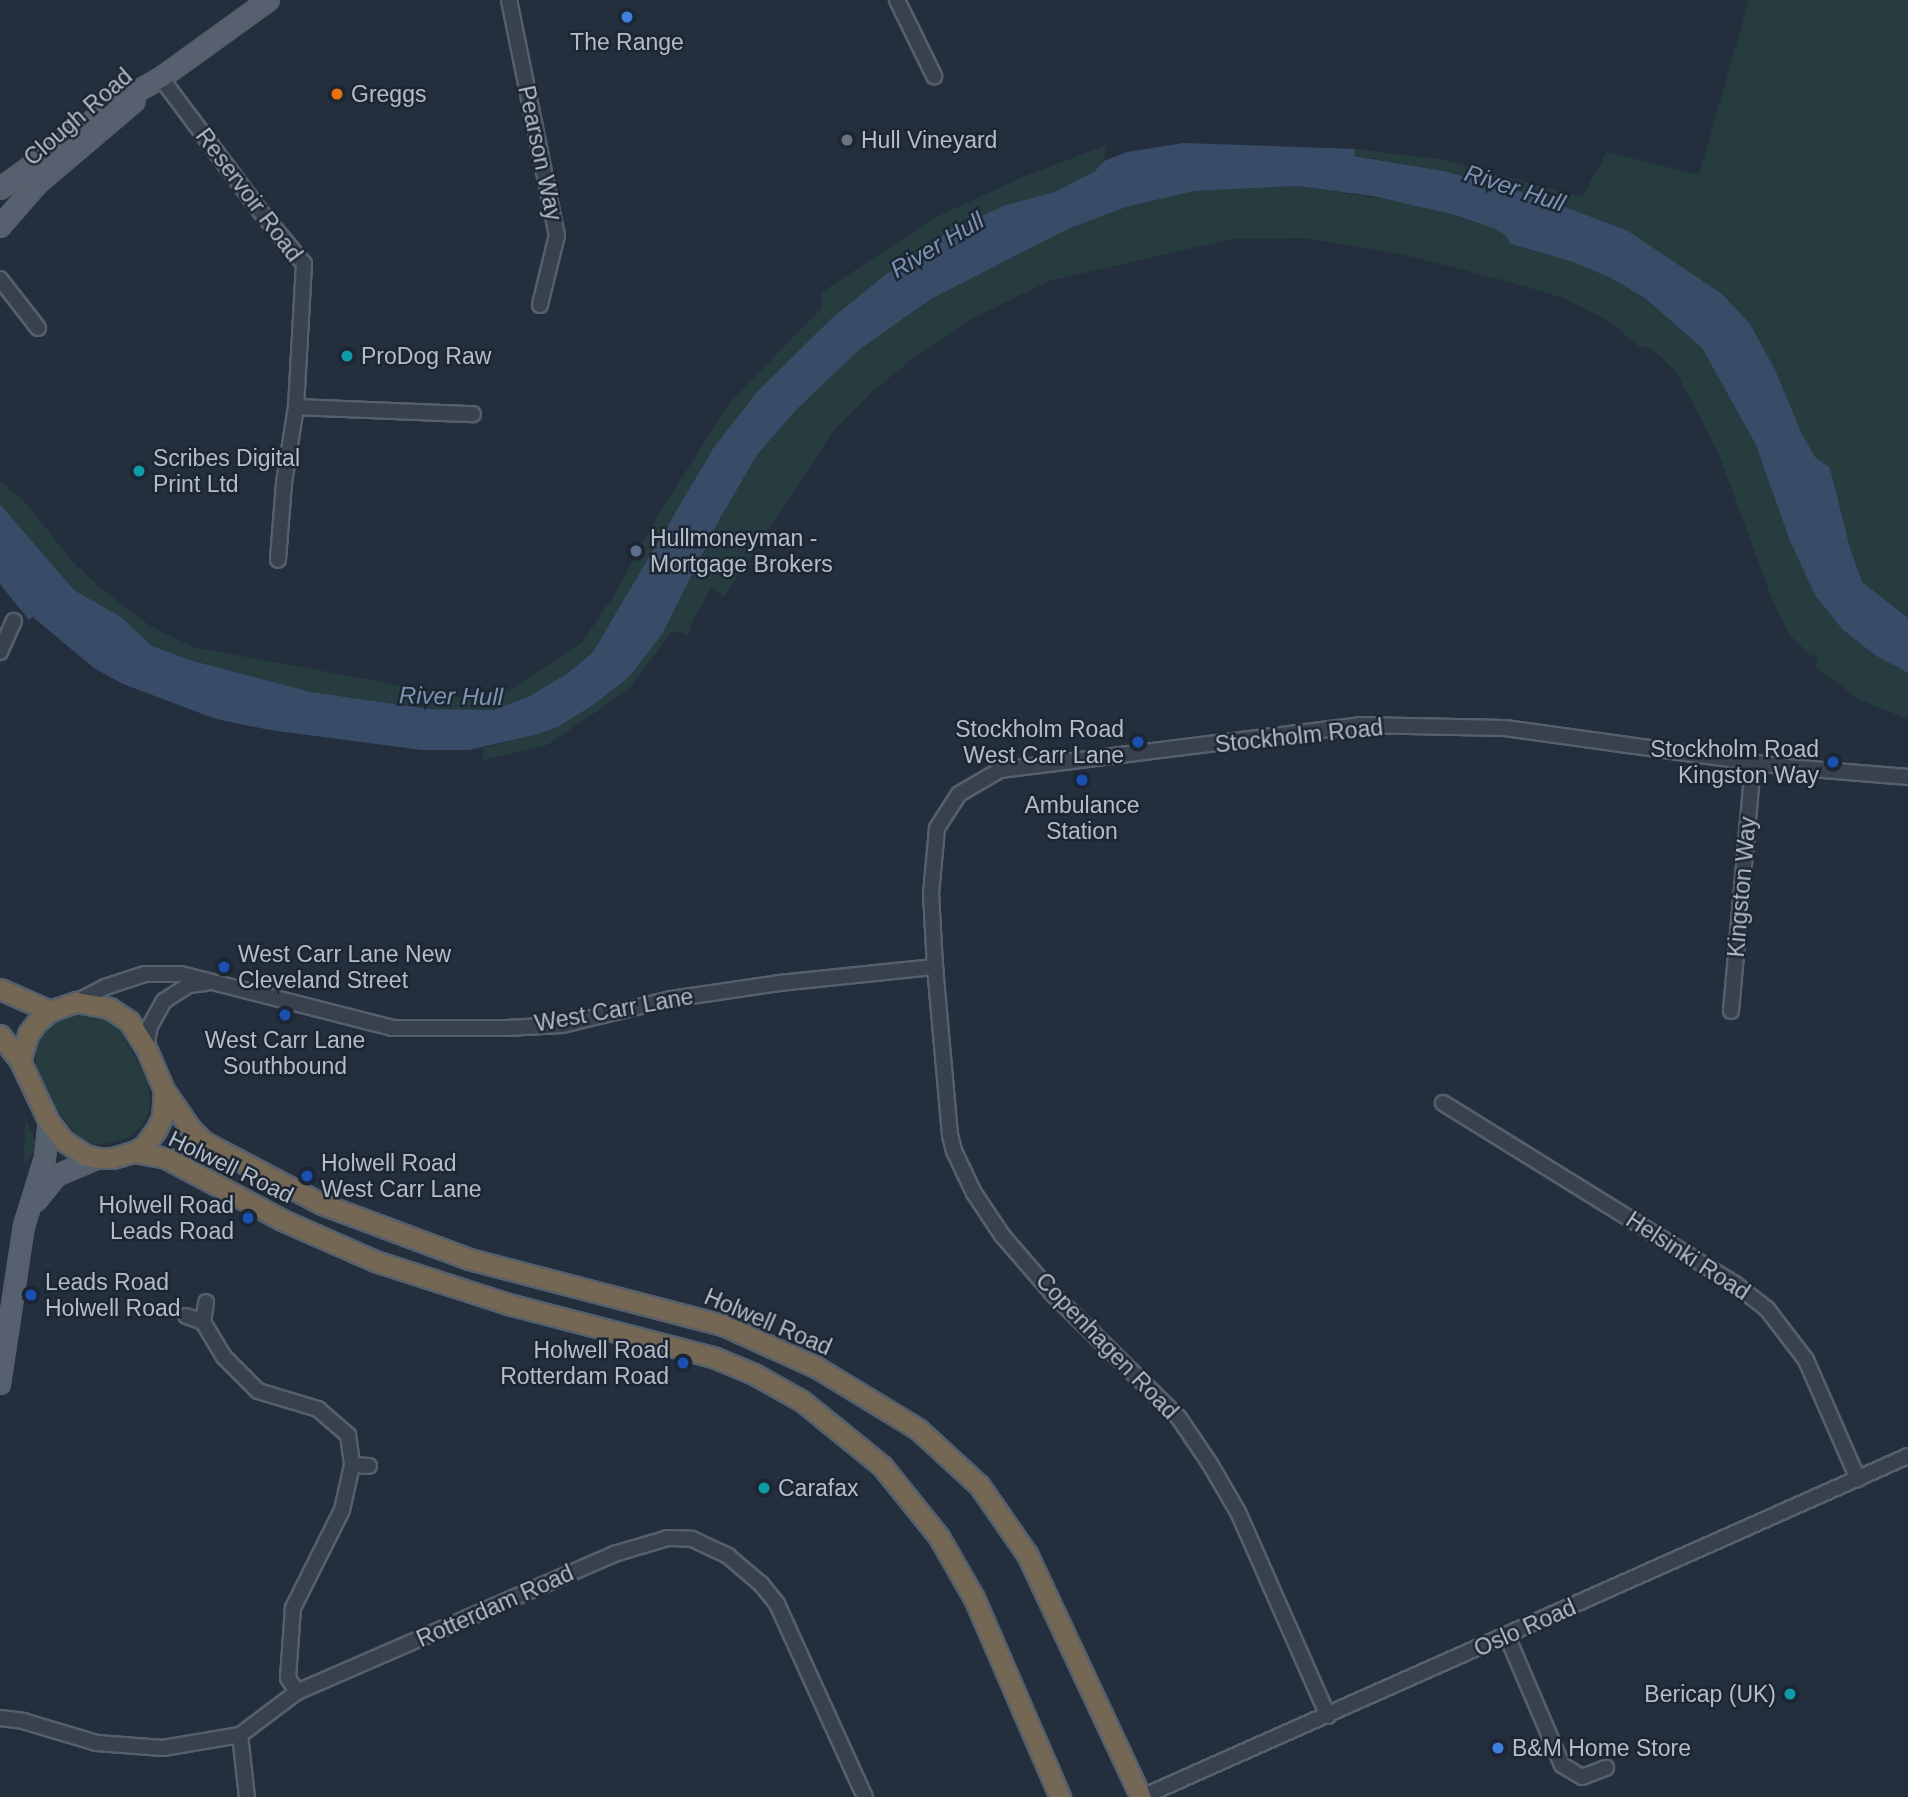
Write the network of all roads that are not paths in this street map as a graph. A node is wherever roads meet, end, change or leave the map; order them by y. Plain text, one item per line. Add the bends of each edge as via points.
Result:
1 (269, 0) edge
2 (509, 0) edge
3 (897, 0) edge
4 (934, 76) dead end
5 (161, 78) junction
6 (0, 189) edge
7 (0, 227) edge
8 (2, 286) edge
9 (540, 305) dead end
10 (38, 328) dead end
11 (296, 407) junction
12 (473, 414) dead end
13 (278, 560) dead end
14 (14, 621) dead end
15 (0, 652) edge
16 (1753, 763) junction
17 (1908, 777) edge
18 (935, 967) junction
19 (214, 982) junction
20 (0, 989) edge
21 (76, 1002) junction
22 (50, 1011) junction
23 (1731, 1011) dead end
24 (0, 1035) edge
25 (146, 1048) junction
26 (12, 1056) edge
27 (164, 1090) junction
28 (1443, 1103) dead end
29 (49, 1122) junction
30 (133, 1152) junction
31 (98, 1158) junction
32 (24, 1226) junction
33 (206, 1302) dead end
34 (186, 1316) dead end
35 (203, 1322) junction
36 (0, 1384) edge
37 (1908, 1457) edge
38 (352, 1465) junction
39 (369, 1466) dead end
40 (1858, 1479) junction
41 (1507, 1636) junction
42 (297, 1692) junction
43 (1328, 1716) junction
44 (0, 1718) edge
45 (240, 1735) junction
46 (1606, 1769) dead end
47 (247, 1797) edge
48 (865, 1797) edge
49 (1060, 1797) edge
50 (1142, 1797) edge

1 - 5 main road, Clough Road
2 - 9 street, Pearson Way via 557,234
3 - 4 street
5 - 6 main road, Clough Road via 118,102
5 - 7 main road, Clough Road via 37,184
5 - 11 street, Reservoir Road via 304,264
8 - 10 street
11 - 12 street
11 - 13 street, Reservoir Road
14 - 15 street
16 - 17 street, Stockholm Road
16 - 18 street, Stockholm Road via 1505,729 1360,725 1000,770 958,794 937,828 932,894
16 - 23 street, Kingston Way
18 - 19 street, West Carr Lane via 671,999 562,1025 488,1028 393,1028
18 - 43 street, Copenhagen Road via 950,1135 974,1193 1002,1235 1052,1293 1180,1418 1238,1512
19 - 21 street, West Carr Lane via 181,974 145,974
19 - 25 street, West Carr Lane via 189,985 164,1001 150,1026
20 - 22 highway
21 - 22 highway
21 - 25 highway via 119,1013
22 - 26 highway
24 - 26 highway
25 - 27 highway
26 - 29 highway
27 - 30 highway via 162,1118 143,1147
27 - 50 highway, Holwell Road via 204,1142 322,1203 469,1259 723,1325 816,1367 918,1429 979,1485 1027,1554
28 - 40 street, Helsinki Road via 1735,1284 1767,1309 1806,1360
29 - 31 highway via 75,1149
29 - 32 main road via 45,1158
30 - 31 highway
30 - 49 highway, Holwell Road via 166,1158 282,1220 374,1261 508,1304 713,1357 802,1401 882,1466 939,1537 974,1598
31 - 32 main road via 56,1176 40,1192
32 - 36 main road
33 - 35 street
34 - 35 street
35 - 38 street via 224,1357 258,1391 318,1409 333,1419 348,1434
37 - 40 street, Oslo Road
38 - 39 street
38 - 42 street via 342,1510 293,1608 288,1678
40 - 41 street, Oslo Road
41 - 43 street, Oslo Road
41 - 46 street via 1562,1765 1582,1777
42 - 45 street, Rotterdam Road
42 - 48 street, Rotterdam Road via 623,1550 668,1538 692,1539 728,1556 777,1604
43 - 50 street, Oslo Road
44 - 45 street, Rotterdam Road via 97,1742 163,1748
45 - 47 street

